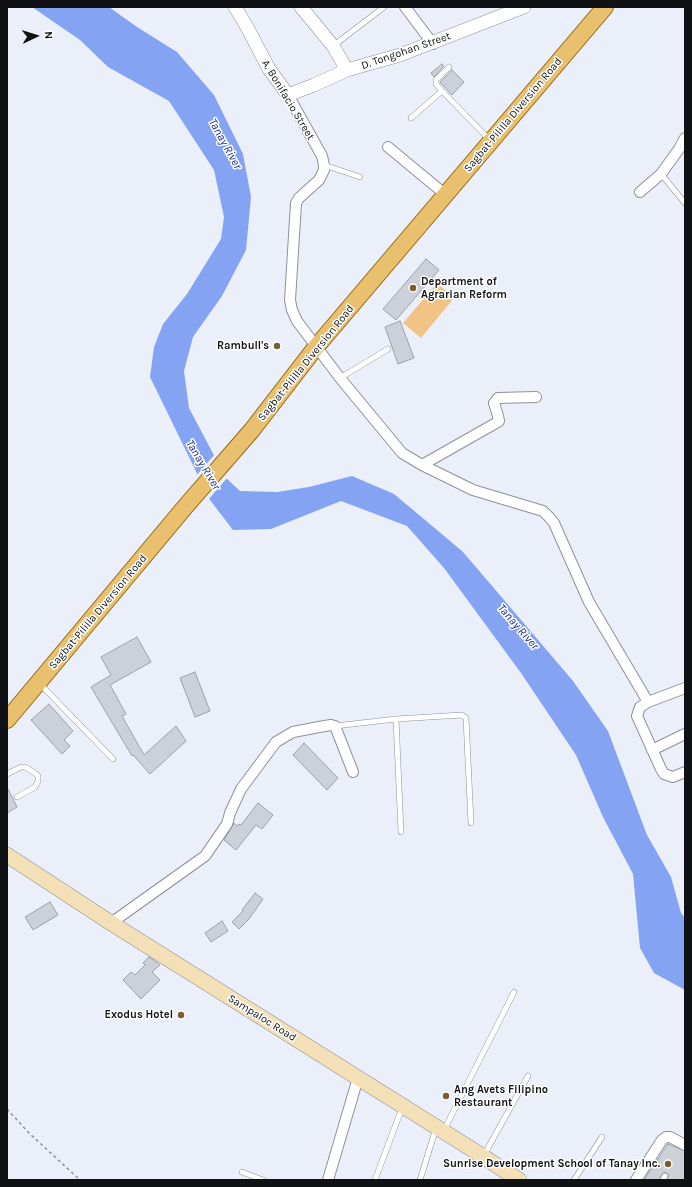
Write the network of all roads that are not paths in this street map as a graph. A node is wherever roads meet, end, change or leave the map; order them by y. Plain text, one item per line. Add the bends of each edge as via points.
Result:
1 (236, 7) edge
2 (301, 7) edge
3 (384, 7) edge
4 (405, 7) edge
5 (524, 7) edge
6 (605, 7) edge
7 (433, 44) junction
8 (333, 46) junction
9 (449, 66) dead end
10 (348, 70) junction
11 (442, 92) junction
12 (288, 95) junction
13 (411, 118) dead end
14 (685, 138) edge
15 (491, 142) junction
16 (388, 147) dead end
17 (324, 165) junction
18 (661, 174) junction
19 (360, 177) dead end
20 (640, 192) dead end
21 (446, 195) junction
22 (685, 203) edge
23 (316, 347) junction
24 (388, 349) dead end
25 (340, 378) junction
26 (536, 397) dead end
27 (422, 465) junction
28 (39, 683) junction
29 (685, 688) edge
30 (648, 702) junction
31 (396, 719) junction
32 (7, 720) edge
33 (335, 726) junction
34 (685, 734) edge
35 (652, 750) junction
36 (113, 759) dead end
37 (353, 772) dead end
38 (685, 772) edge
39 (7, 774) edge
40 (17, 797) dead end
41 (471, 824) dead end
42 (401, 832) dead end
43 (7, 855) edge
44 (112, 923) junction
45 (514, 992) dead end
46 (528, 1076) dead end
47 (358, 1078) junction
48 (403, 1105) junction
49 (440, 1129) junction
50 (602, 1137) dead end
51 (685, 1146) edge
52 (484, 1156) junction
53 (242, 1172) dead end
54 (263, 1180) edge
55 (328, 1180) edge
56 (375, 1180) edge
57 (420, 1180) edge
58 (519, 1180) edge
59 (574, 1180) edge
60 (636, 1180) edge

1 - 12 street, A. Bonifacio Street via 269,69
2 - 8 street
3 - 8 lane
4 - 7 street
5 - 7 street, D. Tongohan Street via 505,12
6 - 15 main road, Sagbat-Pililla Diversion Road
7 - 10 street, D. Tongohan Street
8 - 10 street
9 - 11 lane via 436,80
10 - 12 street, D. Tongohan Street
11 - 13 lane
11 - 15 lane
12 - 17 street, A. Bonifacio Street via 322,156
14 - 18 street
15 - 21 main road, Sagbat-Pililla Diversion Road
16 - 21 street
17 - 19 lane
17 - 23 street via 319,180 296,203 290,300 297,321
18 - 20 street
18 - 22 lane
21 - 23 main road, Sagbat-Pililla Diversion Road
23 - 25 street
23 - 28 main road, Sagbat-Pililla Diversion Road via 252,430
24 - 25 lane
25 - 27 street via 402,453
26 - 27 street via 498,398 494,403 499,421
27 - 30 street via 473,490 543,511 549,516 589,602
28 - 32 main road, Sagbat-Pililla Diversion Road
28 - 36 lane
29 - 30 street
30 - 35 street via 640,707 637,716
31 - 33 lane
31 - 41 lane via 458,715 466,718
31 - 42 lane
33 - 37 street
33 - 44 street via 292,732 276,742 240,789 226,824 205,856
34 - 35 street
35 - 38 street via 664,774 673,776
39 - 40 lane via 25,767 38,776 35,787
43 - 44 main road, Sampaloc Road
44 - 47 main road, Sampaloc Road
45 - 49 lane
46 - 52 lane
47 - 48 main road, Sampaloc Road
47 - 55 street
48 - 49 main road, Sampaloc Road
48 - 56 lane
49 - 52 main road, Sampaloc Road
49 - 57 lane
50 - 59 lane
51 - 60 street via 666,1136
52 - 58 main road, Sampaloc Road
53 - 54 lane

